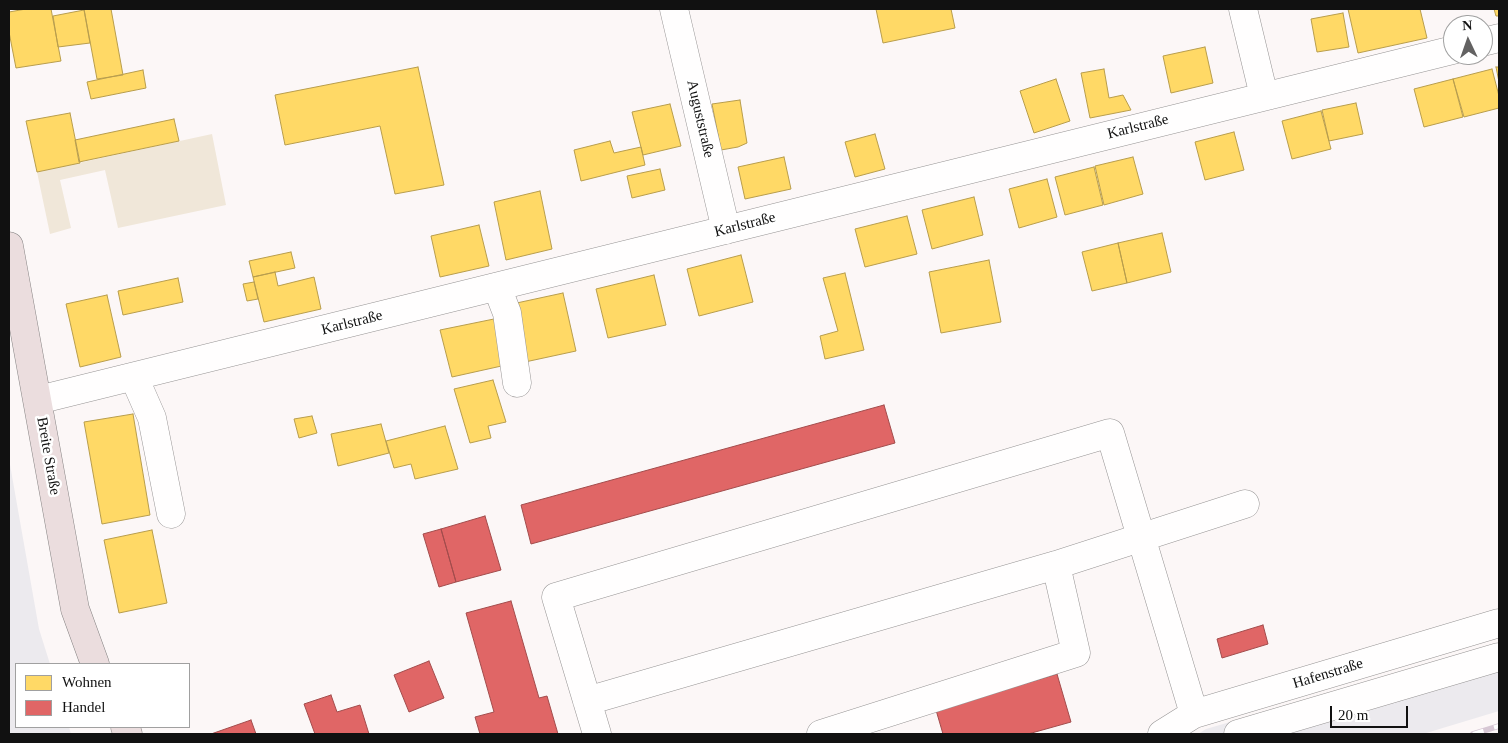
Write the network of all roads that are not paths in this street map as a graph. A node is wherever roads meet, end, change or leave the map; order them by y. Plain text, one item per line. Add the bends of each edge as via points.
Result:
1 (674, 9) edge
2 (1244, 9) edge
3 (1443, 52) edge
4 (1264, 96) junction
5 (726, 230) junction
6 (9, 246) edge
7 (497, 287) junction
8 (134, 377) junction
9 (517, 382) dead end
10 (38, 400) junction
11 (1245, 504) dead end
12 (171, 514) dead end
13 (1141, 537) junction
14 (1056, 564) junction
15 (1499, 623) edge
16 (1499, 657) edge
17 (95, 663) edge
18 (587, 701) junction
19 (1194, 714) junction
20 (597, 734) edge
21 (821, 734) edge
22 (1162, 734) edge
23 (1238, 734) edge

1 - 5 street, Auguststraße
2 - 4 street
3 - 4 street, Karlstraße
4 - 5 street, Karlstraße
5 - 7 street, Karlstraße
6 - 10 main road, Breite Straße
7 - 8 street, Karlstraße
7 - 9 street via 507,313
8 - 10 street, Karlstraße
8 - 12 street via 152,418
10 - 17 main road, Breite Straße via 76,609
11 - 13 street
13 - 14 street
13 - 18 street via 1110,433 556,597
13 - 19 street
14 - 18 street
14 - 21 street via 1076,653
15 - 19 street, Hafenstraße
16 - 23 street
18 - 20 street
19 - 22 street, Hafenstraße

